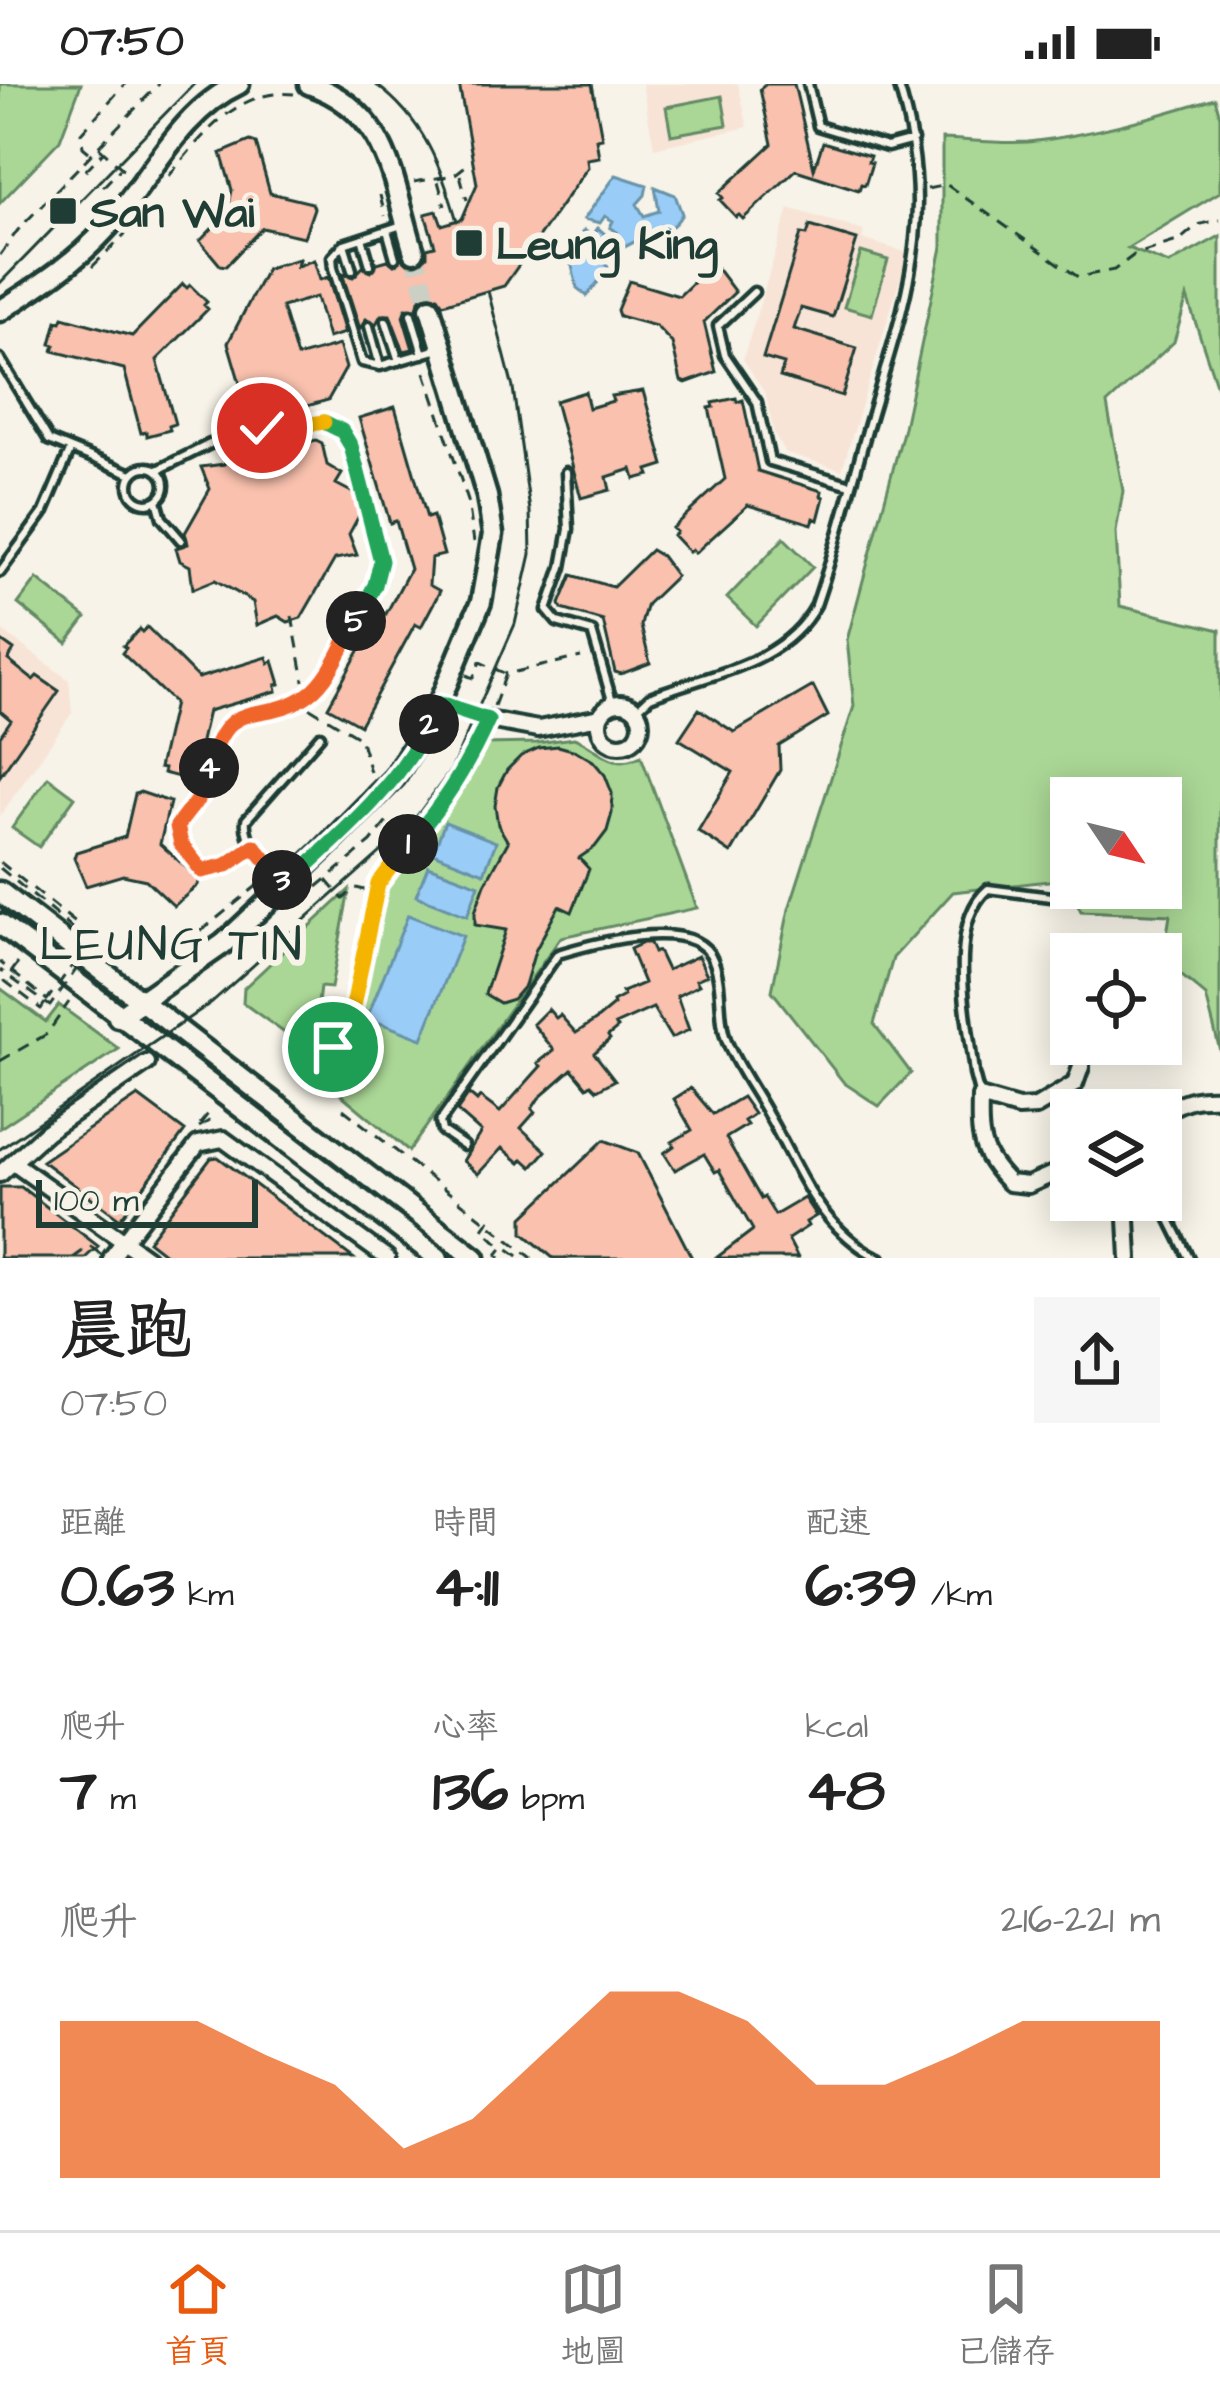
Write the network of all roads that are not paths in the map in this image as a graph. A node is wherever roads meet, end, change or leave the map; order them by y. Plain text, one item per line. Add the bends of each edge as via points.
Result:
1 (239, 84) edge
2 (808, 84) edge
3 (898, 84) edge
4 (308, 91) edge
5 (913, 140) junction
6 (396, 227) junction
7 (362, 238) junction
8 (344, 244) junction
9 (404, 255) tunnel mouth
10 (370, 265) dead end
11 (352, 270) dead end
12 (754, 292) dead end
13 (0, 311) edge
14 (420, 311) tunnel mouth
15 (386, 321) dead end
16 (369, 326) dead end
17 (433, 351) junction
18 (0, 359) edge
19 (399, 361) junction
20 (380, 366) junction
21 (70, 451) junction
22 (158, 470) junction
23 (566, 472) dead end
24 (132, 474) junction
25 (851, 485) junction
26 (157, 500) junction
27 (181, 540) dead end
28 (0, 572) edge
29 (439, 704) junction
30 (613, 704) junction
31 (636, 710) junction
32 (600, 717) junction
33 (488, 720) joint
34 (320, 736) dead end
35 (254, 846) junction
36 (280, 878) junction
37 (0, 892) edge
38 (1050, 897) edge
39 (0, 924) edge
40 (142, 1000) junction
41 (118, 1017) junction
42 (146, 1063) dead end
43 (1081, 1065) edge
44 (980, 1097) junction
45 (1220, 1098) edge
46 (1182, 1101) edge
47 (464, 1146) dead end
48 (15, 1164) junction
49 (0, 1174) edge
50 (1050, 1175) edge
51 (1128, 1221) edge
52 (1170, 1221) edge
53 (125, 1242) junction
54 (108, 1258) edge
55 (147, 1258) edge
56 (387, 1258) edge
57 (438, 1258) edge
58 (475, 1258) edge
59 (880, 1258) edge
60 (1130, 1258) edge
61 (1189, 1258) edge

1 - 13 street via 195,116 81,253
2 - 5 lane via 818,126 887,147
3 - 5 lane
4 - 6 street via 335,95 382,144
5 - 25 lane via 920,191 915,258
6 - 7 lane
6 - 9 street
7 - 8 lane
7 - 10 lane
8 - 11 lane
8 - 20 lane via 333,268 362,362
12 - 25 lane via 718,326 725,356 757,402 770,461
14 - 17 street
15 - 19 lane
16 - 20 lane
17 - 19 lane
17 - 29 street via 487,496 493,534 486,586
18 - 21 lane via 43,434
19 - 20 lane
21 - 24 lane
21 - 28 lane via 44,512
22 - 24 lane
22 - 26 lane via 165,485
22 - 35 lane via 246,426 322,421 348,438 378,540 375,585 328,672 306,696 222,730 203,790 177,826 202,871
23 - 30 lane via 569,529 547,610 556,622 592,632
24 - 26 lane via 132,495
25 - 31 lane via 816,605 799,632 761,658 650,697
26 - 27 lane
29 - 33 lane
29 - 36 street via 395,778
30 - 31 street
30 - 32 street
31 - 32 street via 640,731 624,745 604,738
32 - 33 street via 538,729
34 - 35 lane via 246,820
35 - 36 lane
36 - 40 street via 223,944
37 - 40 street
38 - 44 lane via 988,889 964,934
39 - 41 street
40 - 41 street
40 - 58 street
41 - 57 street
42 - 48 street via 46,1132
43 - 44 street via 1075,1084 1036,1107
44 - 50 street via 986,1159 1009,1183
45 - 46 street
47 - 59 lane via 440,1122 558,954 633,934 692,943 711,954 725,1039 812,1190 833,1223
48 - 49 street
48 - 53 street
51 - 60 street
52 - 61 lane
53 - 54 street
53 - 55 street
53 - 56 street via 198,1144 223,1139

